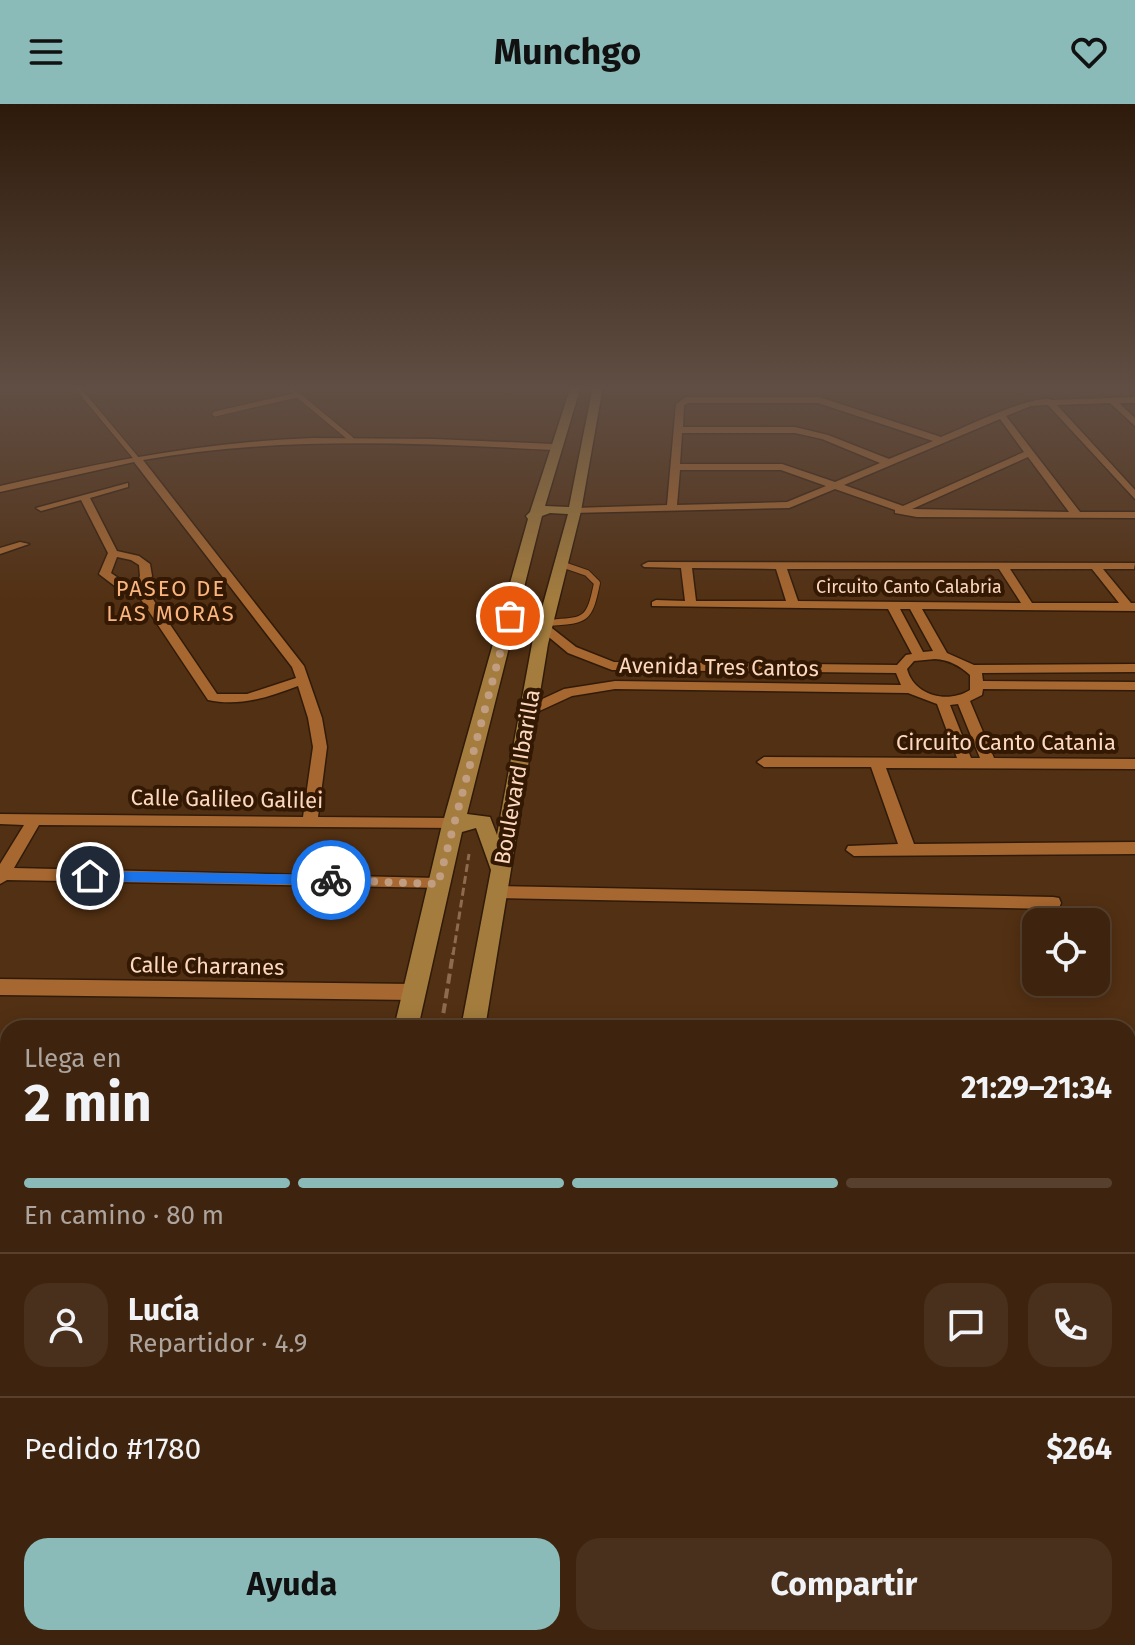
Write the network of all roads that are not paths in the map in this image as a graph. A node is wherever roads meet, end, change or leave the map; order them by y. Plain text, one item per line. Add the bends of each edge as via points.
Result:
1 (136, 458) joint
2 (551, 458) edge
3 (585, 458) edge
4 (676, 458) edge
5 (876, 458) edge
6 (901, 458) edge
7 (1018, 458) edge
8 (1033, 458) edge
9 (1100, 458) edge
10 (889, 463) junction
11 (675, 467) junction
12 (125, 485) dead end
13 (835, 486) junction
14 (0, 489) edge
15 (84, 496) junction
16 (1135, 496) edge
17 (41, 508) dead end
18 (672, 508) junction
19 (575, 511) junction
20 (899, 511) junction
21 (1077, 515) junction
22 (1135, 515) edge
23 (532, 516) junction
24 (24, 544) dead end
25 (0, 551) edge
26 (113, 553) junction
27 (561, 564) junction
28 (648, 565) dead end
29 (686, 565) junction
30 (780, 565) junction
31 (1002, 565) junction
32 (1095, 566) junction
33 (1134, 566) edge
34 (518, 586) junction
35 (140, 589) junction
36 (656, 604) dead end
37 (691, 604) junction
38 (793, 605) junction
39 (892, 605) junction
40 (914, 605) junction
41 (1028, 605) junction
42 (1131, 606) edge
43 (543, 632) junction
44 (919, 656) junction
45 (942, 656) junction
46 (1135, 668) edge
47 (901, 669) junction
48 (971, 669) junction
49 (303, 680) junction
50 (980, 685) junction
51 (1135, 686) edge
52 (912, 689) junction
53 (963, 700) junction
54 (942, 701) junction
55 (530, 710) junction
56 (764, 762) dead end
57 (877, 763) junction
58 (966, 763) junction
59 (989, 763) junction
60 (1130, 764) edge
61 (1135, 781) edge
62 (0, 819) edge
63 (35, 819) junction
64 (310, 823) junction
65 (452, 827) junction
66 (1135, 848) edge
67 (908, 849) junction
68 (854, 850) dead end
69 (501, 871) junction
70 (1, 876) edge
71 (438, 884) junction
72 (497, 892) junction
73 (1053, 903) dead end
74 (0, 987) edge
75 (414, 992) junction
76 (408, 1020) edge
77 (474, 1020) edge

1 - 14 street
1 - 49 street via 286,648
2 - 23 main road, Boulevard Ibarilla
3 - 19 main road, Boulevard Ibarilla
4 - 11 street
5 - 10 street
6 - 10 street
7 - 20 street
8 - 21 street
9 - 16 street
10 - 13 street
11 - 13 street via 782,467
11 - 18 street
12 - 15 street
13 - 18 street via 789,505
13 - 20 street
15 - 17 street
15 - 26 street
18 - 19 street
19 - 23 main road via 548,509
19 - 27 main road, Boulevard Ibarilla
20 - 21 street via 939,516
21 - 22 street
23 - 34 main road, Boulevard Ibarilla
24 - 25 street
26 - 35 street via 144,564
26 - 35 street via 106,564 108,578
27 - 43 main road, Boulevard Ibarilla
27 - 43 lane via 597,583 591,612
28 - 29 street, Circuito Canto Calabria
29 - 30 street, Circuito Canto Calabria
29 - 37 street
30 - 31 street, Circuito Canto Calabria
30 - 38 street
31 - 32 street, Circuito Canto Calabria
31 - 41 street
32 - 33 street, Circuito Canto Calabria
32 - 42 street, Circuito Canto Calabria
34 - 43 main road via 522,599 515,636 521,641
34 - 65 main road, Boulevard Ibarilla
35 - 49 street via 213,697 252,697
36 - 37 street, Circuito Canto Calabria
37 - 38 street, Circuito Canto Calabria
38 - 39 street, Circuito Canto Calabria
39 - 40 street, Circuito Canto Calabria
39 - 44 street
40 - 41 street, Circuito Canto Calabria
40 - 45 street
41 - 42 street, Circuito Canto Calabria
43 - 47 street, Avenida Tres Cantos via 612,666
43 - 55 main road, Boulevard Ibarilla
44 - 45 street
44 - 47 street
45 - 48 street
46 - 48 street
47 - 52 street
48 - 50 street
49 - 64 street via 320,747
50 - 51 street
50 - 53 street
52 - 54 street
52 - 55 street, Avenida Tres Cantos via 615,685 569,692
53 - 54 street
53 - 59 street
54 - 58 street
55 - 69 main road, Boulevard Ibarilla
56 - 57 street, Circuito Canto Catania
57 - 58 street, Circuito Canto Catania
57 - 67 street, Circuito Canto Catania
58 - 59 street, Circuito Canto Catania
59 - 60 street, Circuito Canto Catania
60 - 61 street
62 - 63 street, Calle Galileo Galilei
63 - 64 street, Calle Galileo Galilei
63 - 70 street
64 - 65 street, Calle Galileo Galilei
65 - 69 main road via 475,819 486,825
65 - 71 main road, Boulevard Ibarilla
66 - 67 street
67 - 68 street
69 - 72 main road, Boulevard Ibarilla
70 - 71 street
71 - 75 main road, Boulevard Ibarilla
72 - 73 street
72 - 77 main road, Boulevard Ibarilla
74 - 75 street, Calle Charranes
75 - 76 main road, Boulevard Ibarilla

